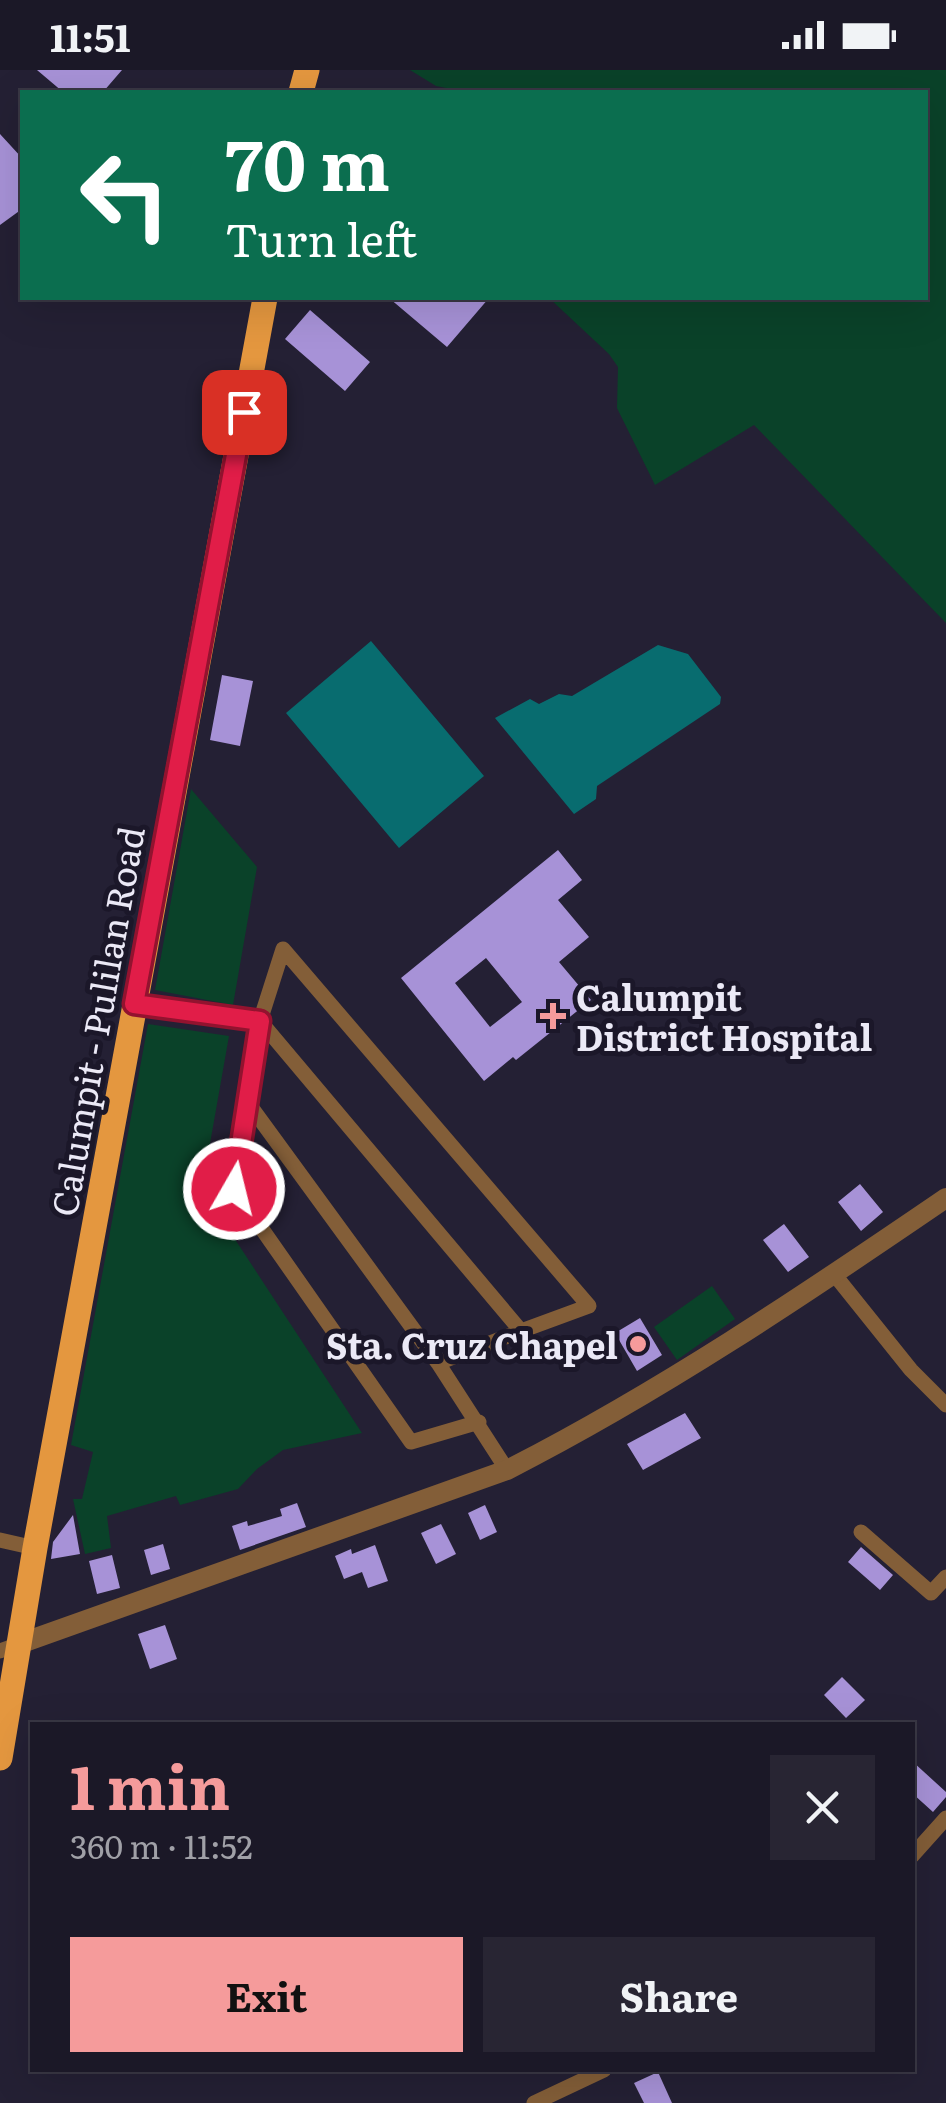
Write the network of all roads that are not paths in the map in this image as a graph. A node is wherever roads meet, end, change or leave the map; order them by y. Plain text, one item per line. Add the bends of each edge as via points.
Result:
1 (265, 300) edge
2 (134, 1004) junction
3 (260, 1021) junction
4 (246, 1100) junction
5 (946, 1198) edge
6 (834, 1274) junction
7 (522, 1331) junction
8 (438, 1363) junction
9 (946, 1405) edge
10 (478, 1422) junction
11 (507, 1470) junction
12 (861, 1532) dead end
13 (0, 1540) edge
14 (35, 1548) junction
15 (946, 1577) edge
16 (10, 1648) edge
17 (0, 1758) edge
18 (946, 1818) edge
19 (915, 1853) edge
20 (600, 2072) edge
21 (534, 2103) edge

1 - 2 main road, Calumpit - Pulilan Road
2 - 3 street
2 - 14 main road, Calumpit - Pulilan Road
3 - 4 street
3 - 7 street
3 - 7 street via 283,949 589,1306
4 - 8 street
4 - 10 street via 234,1189 411,1442
5 - 6 street
6 - 9 street
6 - 11 street via 580,1433
7 - 8 street
8 - 10 street
10 - 11 street
11 - 16 street
12 - 15 street via 931,1594
13 - 14 street
14 - 16 main road, Calumpit - Pulilan Road
16 - 17 main road, Calumpit - Pulilan Road
18 - 19 street
20 - 21 street

